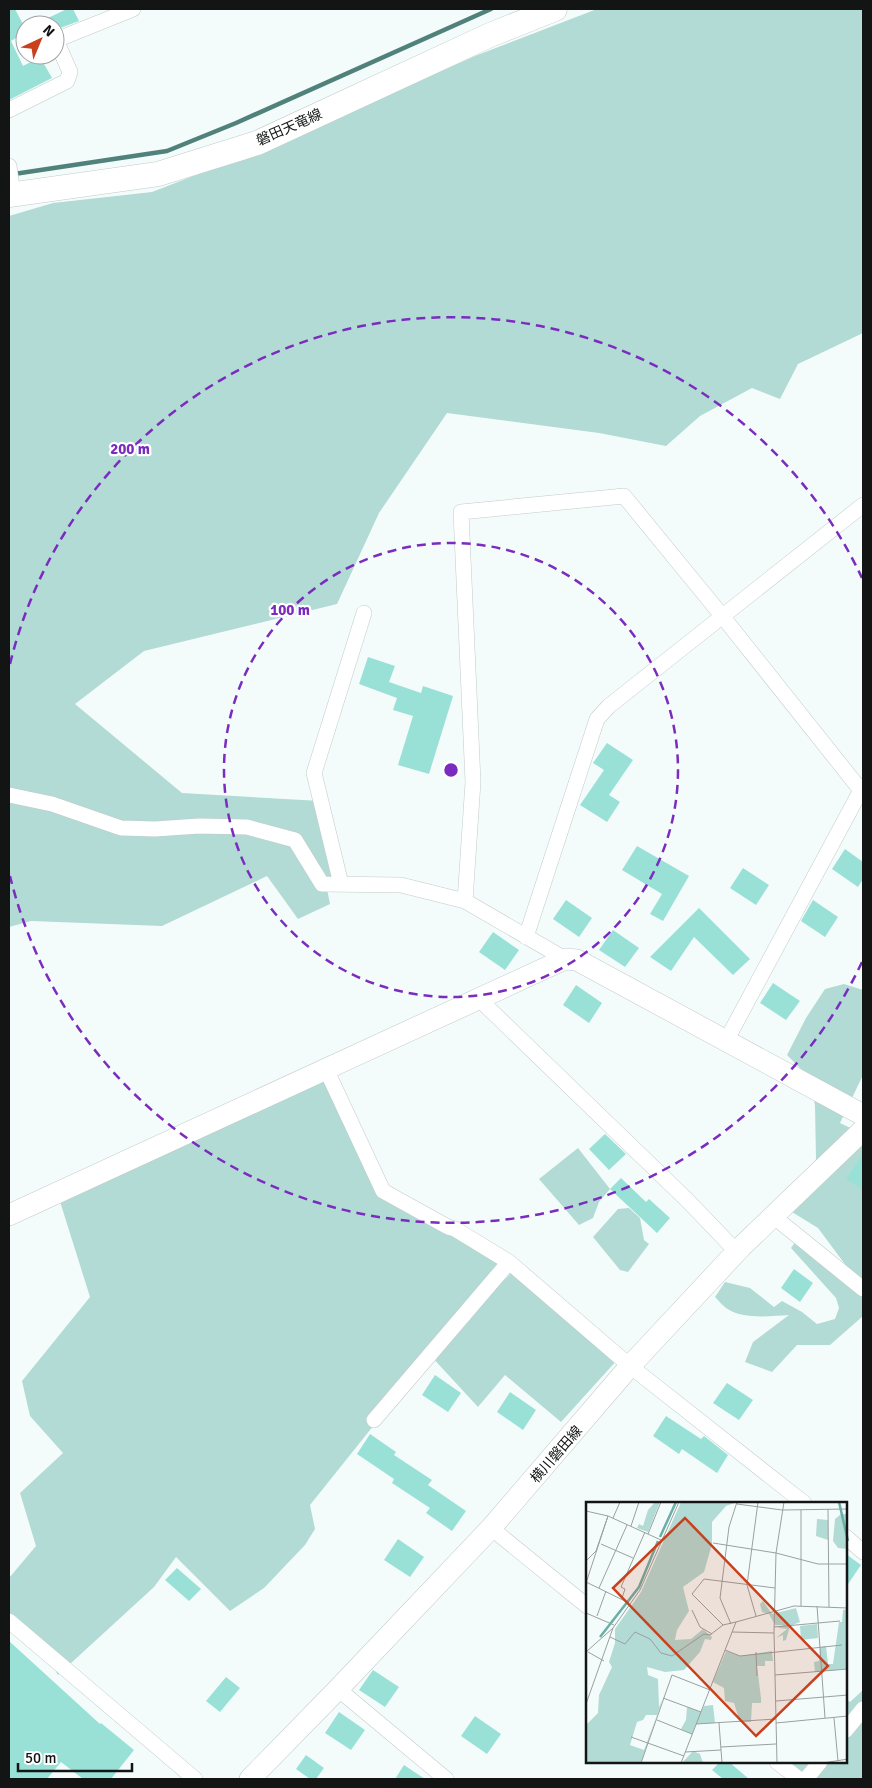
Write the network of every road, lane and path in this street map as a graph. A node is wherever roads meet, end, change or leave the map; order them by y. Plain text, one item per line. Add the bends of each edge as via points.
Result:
1 (133, 9) edge
2 (554, 9) edge
3 (9, 110) edge
4 (9, 166) edge
5 (11, 195) edge
6 (863, 505) edge
7 (364, 613) dead end
8 (724, 617) junction
9 (862, 790) edge
10 (9, 794) edge
11 (340, 884) junction
12 (465, 901) junction
13 (526, 937) junction
14 (565, 959) junction
15 (479, 999) junction
16 (726, 1041) junction
17 (326, 1069) junction
18 (863, 1115) edge
19 (863, 1130) edge
20 (9, 1215) edge
21 (773, 1216) junction
22 (737, 1252) junction
23 (509, 1262) junction
24 (863, 1289) edge
25 (630, 1366) junction
26 (374, 1420) dead end
27 (803, 1502) edge
28 (491, 1528) junction
29 (847, 1538) edge
30 (863, 1552) edge
31 (586, 1605) edge
32 (9, 1621) edge
33 (338, 1689) junction
34 (863, 1709) edge
35 (847, 1729) edge
36 (778, 1763) edge
37 (819, 1763) edge
38 (195, 1779) edge
39 (250, 1779) edge
40 (446, 1779) edge
41 (799, 1779) edge
42 (806, 1779) edge

1 - 3 street via 56,40 70,72 67,81
2 - 5 main road, 磐田天竜線 via 490,34 256,143 158,174
4 - 5 street
6 - 8 street
7 - 11 street via 314,773
8 - 9 street
8 - 12 street via 624,496 462,512 473,782
8 - 13 street via 597,719
9 - 16 street
10 - 11 street via 52,804 121,828 247,827 295,840 322,884
11 - 12 street via 401,885
12 - 13 street
13 - 14 street
14 - 15 street
14 - 16 street via 577,960
15 - 17 street
15 - 22 street
16 - 18 street
17 - 20 street
17 - 23 street via 383,1191
19 - 21 street, 横川磐田線
21 - 22 street, 横川磐田線
21 - 24 street
22 - 25 street, 横川磐田線
23 - 25 street
23 - 26 street
25 - 27 street
25 - 28 street, 横川磐田線
28 - 31 street
28 - 33 street, 横川磐田線
29 - 30 street
32 - 38 street
33 - 39 street, 横川磐田線
33 - 40 street
34 - 35 street
36 - 41 street
37 - 42 street

